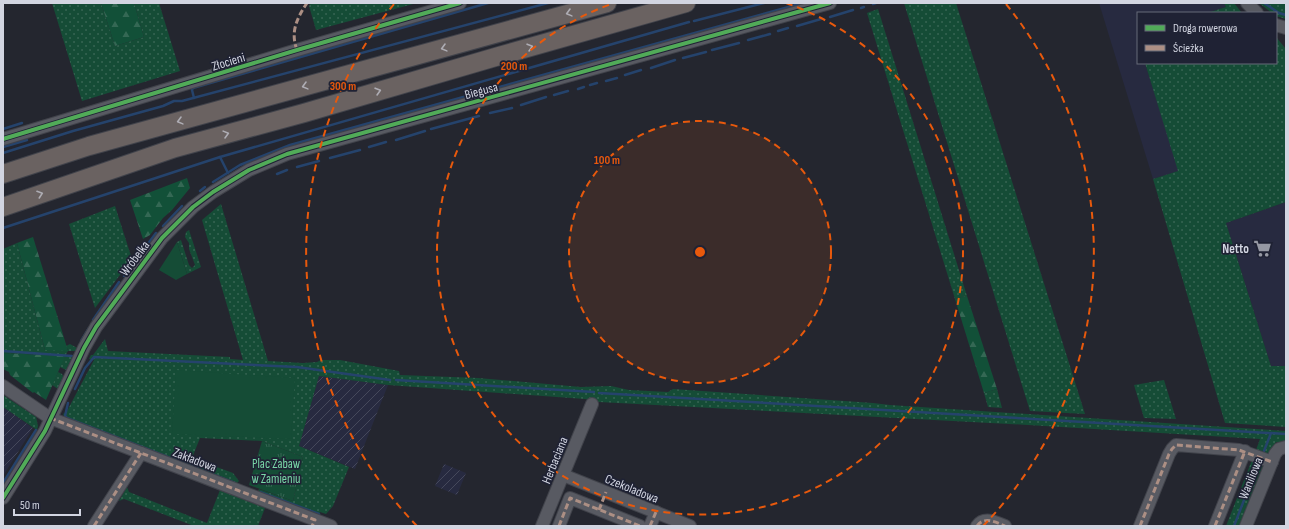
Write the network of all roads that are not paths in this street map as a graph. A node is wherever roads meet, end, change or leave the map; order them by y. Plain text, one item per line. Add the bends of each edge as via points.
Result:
1 (460, 3) edge
2 (607, 3) edge
3 (686, 3) edge
4 (830, 3) edge
5 (1247, 3) edge
6 (1256, 12) edge
7 (3, 140) edge
8 (3, 174) edge
9 (213, 192) joint
10 (3, 207) edge
11 (3, 386) edge
12 (592, 404) dead end
13 (50, 418) junction
14 (1286, 447) edge
15 (1245, 451) junction
16 (141, 453) junction
17 (1272, 462) junction
18 (563, 475) junction
19 (606, 492) junction
20 (3, 498) edge
21 (599, 510) junction
22 (656, 512) junction
23 (314, 523) edge
24 (95, 526) edge
25 (331, 526) edge
26 (542, 526) edge
27 (559, 526) edge
28 (640, 526) edge
29 (650, 526) edge
30 (690, 526) edge
31 (977, 526) edge
32 (1005, 526) edge
33 (1140, 526) edge
34 (1215, 526) edge
35 (1246, 526) edge

1 - 7 street, Złocieni
2 -> 8 highway via 89,146
10 -> 3 highway via 175,148
4 - 9 street, Biegusa via 288,154 249,170
5 - 6 street
9 - 13 street, Wróbelka via 193,207 162,238 104,316 84,348
11 - 13 street, Zakładowa
12 - 18 street, Herbaciana
13 - 16 street, Zakładowa
13 - 20 street, Wróbelka via 45,431
14 - 17 street, Waniliowa via 1279,449
15 - 17 street
15 - 33 street via 1176,445 1168,454
15 - 34 street
16 - 23 street, Zakładowa
16 - 24 street
17 - 35 street, Waniliowa
18 - 19 street, Czekoladowa
18 - 26 street, Herbaciana
19 - 21 street
19 - 22 street, Czekoladowa
21 - 27 street via 570,498
21 - 28 street
22 - 29 street
22 - 30 street, Czekoladowa
23 - 25 street, Zakładowa
31 - 32 street via 984,520

